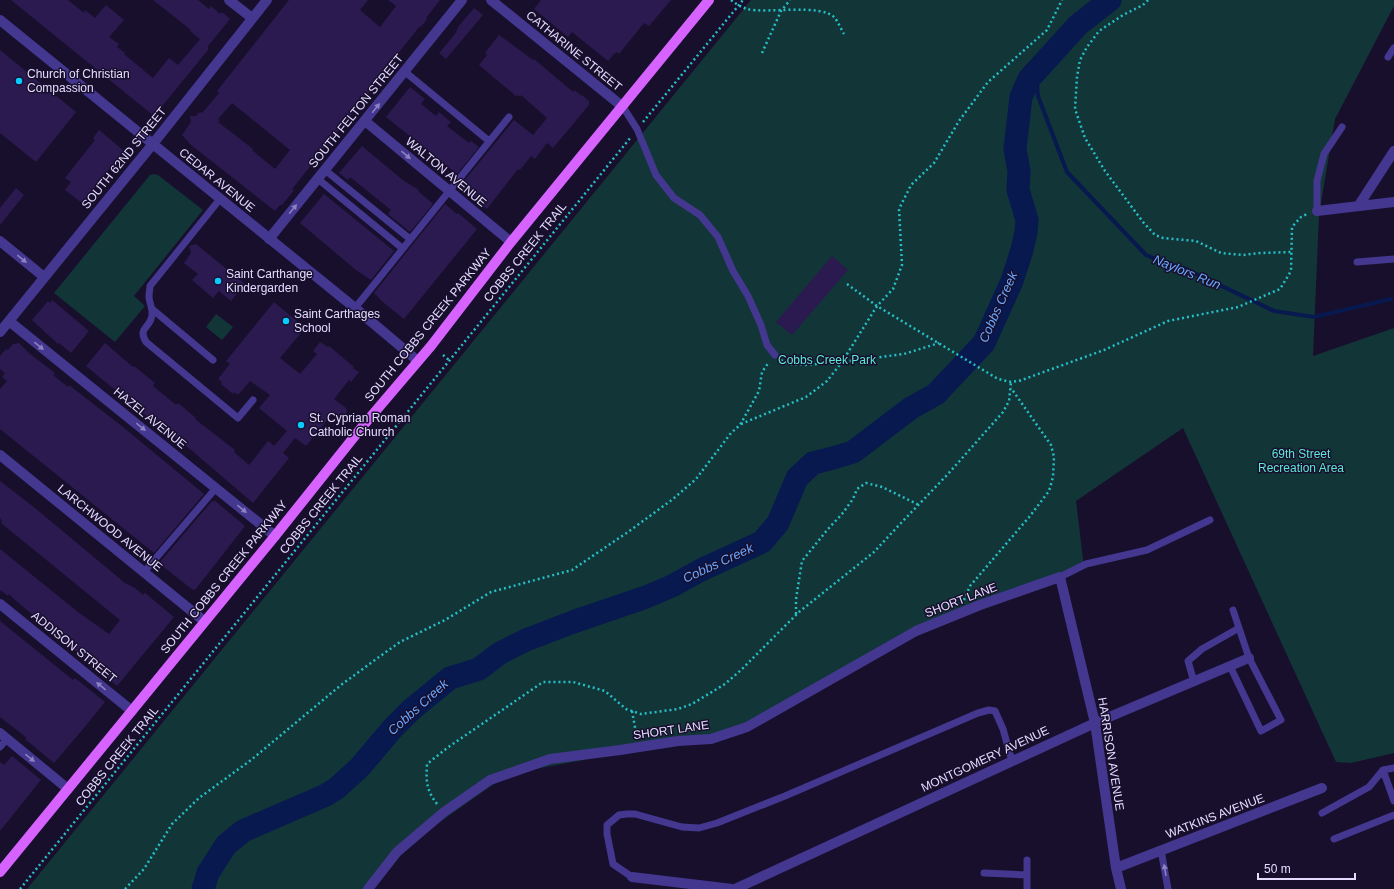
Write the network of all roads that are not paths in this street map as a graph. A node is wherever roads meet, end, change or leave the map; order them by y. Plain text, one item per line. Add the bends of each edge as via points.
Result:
1 (230, 0) edge
2 (267, 0) edge
3 (462, 0) edge
4 (491, 0) edge
5 (709, 0) edge
6 (252, 18) junction
7 (0, 20) edge
8 (1394, 48) edge
9 (1388, 57) dead end
10 (404, 71) junction
11 (622, 107) junction
12 (509, 117) dead end
13 (365, 121) junction
14 (1342, 127) dead end
15 (489, 141) junction
16 (152, 144) junction
17 (1394, 151) edge
18 (325, 170) junction
19 (318, 179) junction
20 (449, 191) junction
21 (220, 199) junction
22 (1394, 202) edge
23 (1358, 205) junction
24 (1317, 211) joint
25 (269, 239) junction
26 (410, 239) junction
27 (0, 241) edge
28 (511, 242) junction
29 (402, 248) junction
30 (1394, 259) edge
31 (1357, 262) dead end
32 (44, 277) junction
33 (355, 308) junction
34 (152, 309) junction
35 (9, 321) junction
36 (0, 332) edge
37 (775, 355) road end
38 (214, 360) dead end
39 (418, 361) junction
40 (253, 400) dead end
41 (0, 455) edge
42 (216, 488) junction
43 (1210, 520) dead end
44 (275, 536) junction
45 (144, 572) junction
46 (1060, 577) junction
47 (0, 604) edge
48 (1233, 610) dead end
49 (204, 621) junction
50 (1239, 628) junction
51 (1249, 658) junction
52 (1230, 666) junction
53 (1194, 682) junction
54 (132, 711) junction
55 (1095, 723) junction
56 (4, 736) edge
57 (0, 747) edge
58 (1012, 761) junction
59 (1394, 768) edge
60 (1383, 770) junction
61 (1322, 788) dead end
62 (68, 789) junction
63 (1394, 802) edge
64 (1322, 813) dead end
65 (1394, 814) edge
66 (1334, 839) dead end
67 (1161, 850) junction
68 (1027, 860) dead end
69 (1116, 868) junction
70 (0, 872) edge
71 (984, 873) dead end
72 (1027, 875) junction
73 (632, 877) joint
74 (368, 889) edge
75 (734, 889) edge
76 (1027, 889) edge
77 (1121, 889) edge
78 (1168, 889) edge

1 - 6 street
2 - 6 street, SOUTH 62ND STREET
3 - 10 street, SOUTH FELTON STREET
4 - 11 street, CATHARINE STREET
5 - 11 main road, SOUTH COBBS CREEK PARKWAY
6 - 16 street, SOUTH 62ND STREET
7 - 16 street, CEDAR AVENUE
8 - 9 lane
13 -> 10 street, SOUTH FELTON STREET
10 - 15 lane
11 - 28 main road, SOUTH COBBS CREEK PARKWAY
11 - 37 lane via 637,129 656,175 674,198 700,215 718,237 733,271 748,296 767,345
12 - 15 lane
13 - 18 street, SOUTH FELTON STREET
13 -> 20 street, WALTON AVENUE
14 - 24 lane via 1324,154 1317,181
15 - 20 lane
16 - 21 street, CEDAR AVENUE
16 - 32 street, SOUTH 62ND STREET
17 - 23 street
18 - 19 street, SOUTH FELTON STREET
18 - 26 lane
25 -> 19 street, SOUTH FELTON STREET
19 - 29 lane
20 - 26 lane
20 - 28 street, WALTON AVENUE
21 - 25 street, CEDAR AVENUE
21 - 34 lane via 150,286
22 - 23 street
23 - 24 street
25 - 33 street, CEDAR AVENUE
26 - 29 lane
27 -> 32 street
28 - 39 main road, SOUTH COBBS CREEK PARKWAY
29 - 33 lane
30 - 31 lane
32 - 35 street, SOUTH 62ND STREET
33 - 39 street, CEDAR AVENUE
34 - 38 lane
34 - 40 lane via 150,321 142,336 146,342 238,418
35 - 36 street, SOUTH 62ND STREET
35 -> 42 street, HAZEL AVENUE
39 - 44 main road, SOUTH COBBS CREEK PARKWAY
41 - 45 street, LARCHWOOD AVENUE
42 -> 44 street, HAZEL AVENUE
42 - 45 lane
43 - 46 lane via 1147,550 1086,564
44 - 49 main road, SOUTH COBBS CREEK PARKWAY
45 - 49 street, LARCHWOOD AVENUE
46 - 55 street, HARRISON AVENUE
46 - 74 street, SHORT LANE via 916,631 747,727 711,739 550,758 490,780 444,812 397,852
54 -> 47 street, ADDISON STREET
48 - 50 lane
49 - 54 main road, SOUTH COBBS CREEK PARKWAY
50 - 51 lane
50 - 53 lane via 1202,649 1188,661
51 - 52 street, MONTGOMERY AVENUE
51 - 52 lane via 1281,720 1261,730
52 - 53 street, MONTGOMERY AVENUE
53 - 55 street, MONTGOMERY AVENUE
54 - 62 main road, SOUTH COBBS CREEK PARKWAY
55 - 58 street, MONTGOMERY AVENUE
55 - 69 street, HARRISON AVENUE
56 - 57 lane
56 -> 62 street
58 - 73 lane via 999,719 995,711 989,710 717,823 699,828 682,827 635,814 619,815 607,825 613,864
58 - 75 street, MONTGOMERY AVENUE
59 - 60 lane
60 - 63 lane
60 - 64 lane via 1369,787
61 - 67 street, WATKINS AVENUE
62 - 70 main road, SOUTH COBBS CREEK PARKWAY
65 - 66 lane
67 - 69 street, WATKINS AVENUE
78 -> 67 lane
68 - 72 lane
69 - 77 street, HARRISON AVENUE
71 - 72 lane
72 - 76 lane
73 - 75 street

